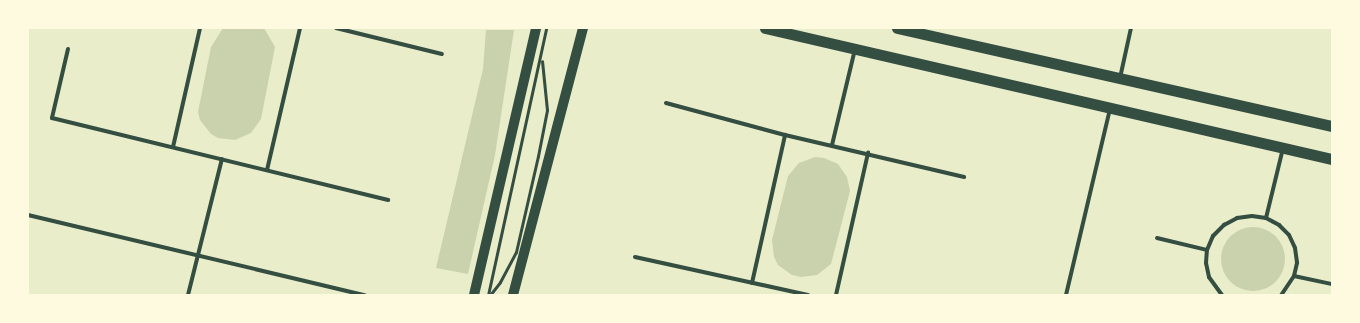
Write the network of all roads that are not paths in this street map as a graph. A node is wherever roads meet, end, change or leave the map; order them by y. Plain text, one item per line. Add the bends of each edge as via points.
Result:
1 (200, 28) edge
2 (300, 28) edge
3 (336, 28) edge
4 (536, 28) edge
5 (546, 28) edge
6 (583, 28) edge
7 (765, 28) edge
8 (896, 28) edge
9 (1131, 28) edge
10 (68, 49) dead end
11 (855, 49) junction
12 (442, 54) dead end
13 (541, 58) junction
14 (1120, 78) junction
15 (666, 103) dead end
16 (1110, 109) junction
17 (1332, 126) edge
18 (785, 135) junction
19 (832, 145) junction
20 (173, 147) junction
21 (1283, 148) junction
22 (868, 153) junction
23 (222, 159) junction
24 (1332, 159) edge
25 (267, 170) junction
26 (964, 177) dead end
27 (388, 200) dead end
28 (28, 215) edge
29 (1266, 218) junction
30 (1157, 238) dead end
31 (1207, 250) junction
32 (198, 255) junction
33 (635, 257) dead end
34 (1294, 276) junction
35 (752, 283) junction
36 (1332, 284) edge
37 (786, 293) edge
38 (188, 295) edge
39 (365, 295) edge
40 (474, 295) edge
41 (489, 295) edge
42 (513, 295) edge
43 (808, 295) edge
44 (836, 295) edge
45 (1066, 295) edge
46 (1222, 295) edge
47 (1281, 295) edge

1 - 20 street
2 - 25 street
3 - 12 street
4 - 40 main road
5 - 13 lane
6 - 42 main road
7 - 11 highway
8 - 14 highway
9 - 14 street
10 - 20 street via 52,118
11 - 16 highway
11 - 19 street
13 - 41 lane
13 - 41 lane via 547,110 538,156 516,252
14 - 17 highway
15 - 18 street
16 - 21 highway
16 - 45 street
18 - 19 street
18 - 35 street
19 - 22 street
20 - 23 street
21 - 24 highway
21 - 29 street
22 - 26 street
22 - 44 street
23 - 25 street
23 - 32 street
25 - 27 street
28 - 32 street
29 - 31 street via 1237,218 1224,225 1213,236
29 - 34 street via 1279,225 1289,235 1295,248 1297,262
30 - 31 street
31 - 46 street via 1209,276
32 - 38 street
32 - 39 street
33 - 35 street
34 - 36 street
34 - 47 street
35 - 37 street
37 - 43 street

